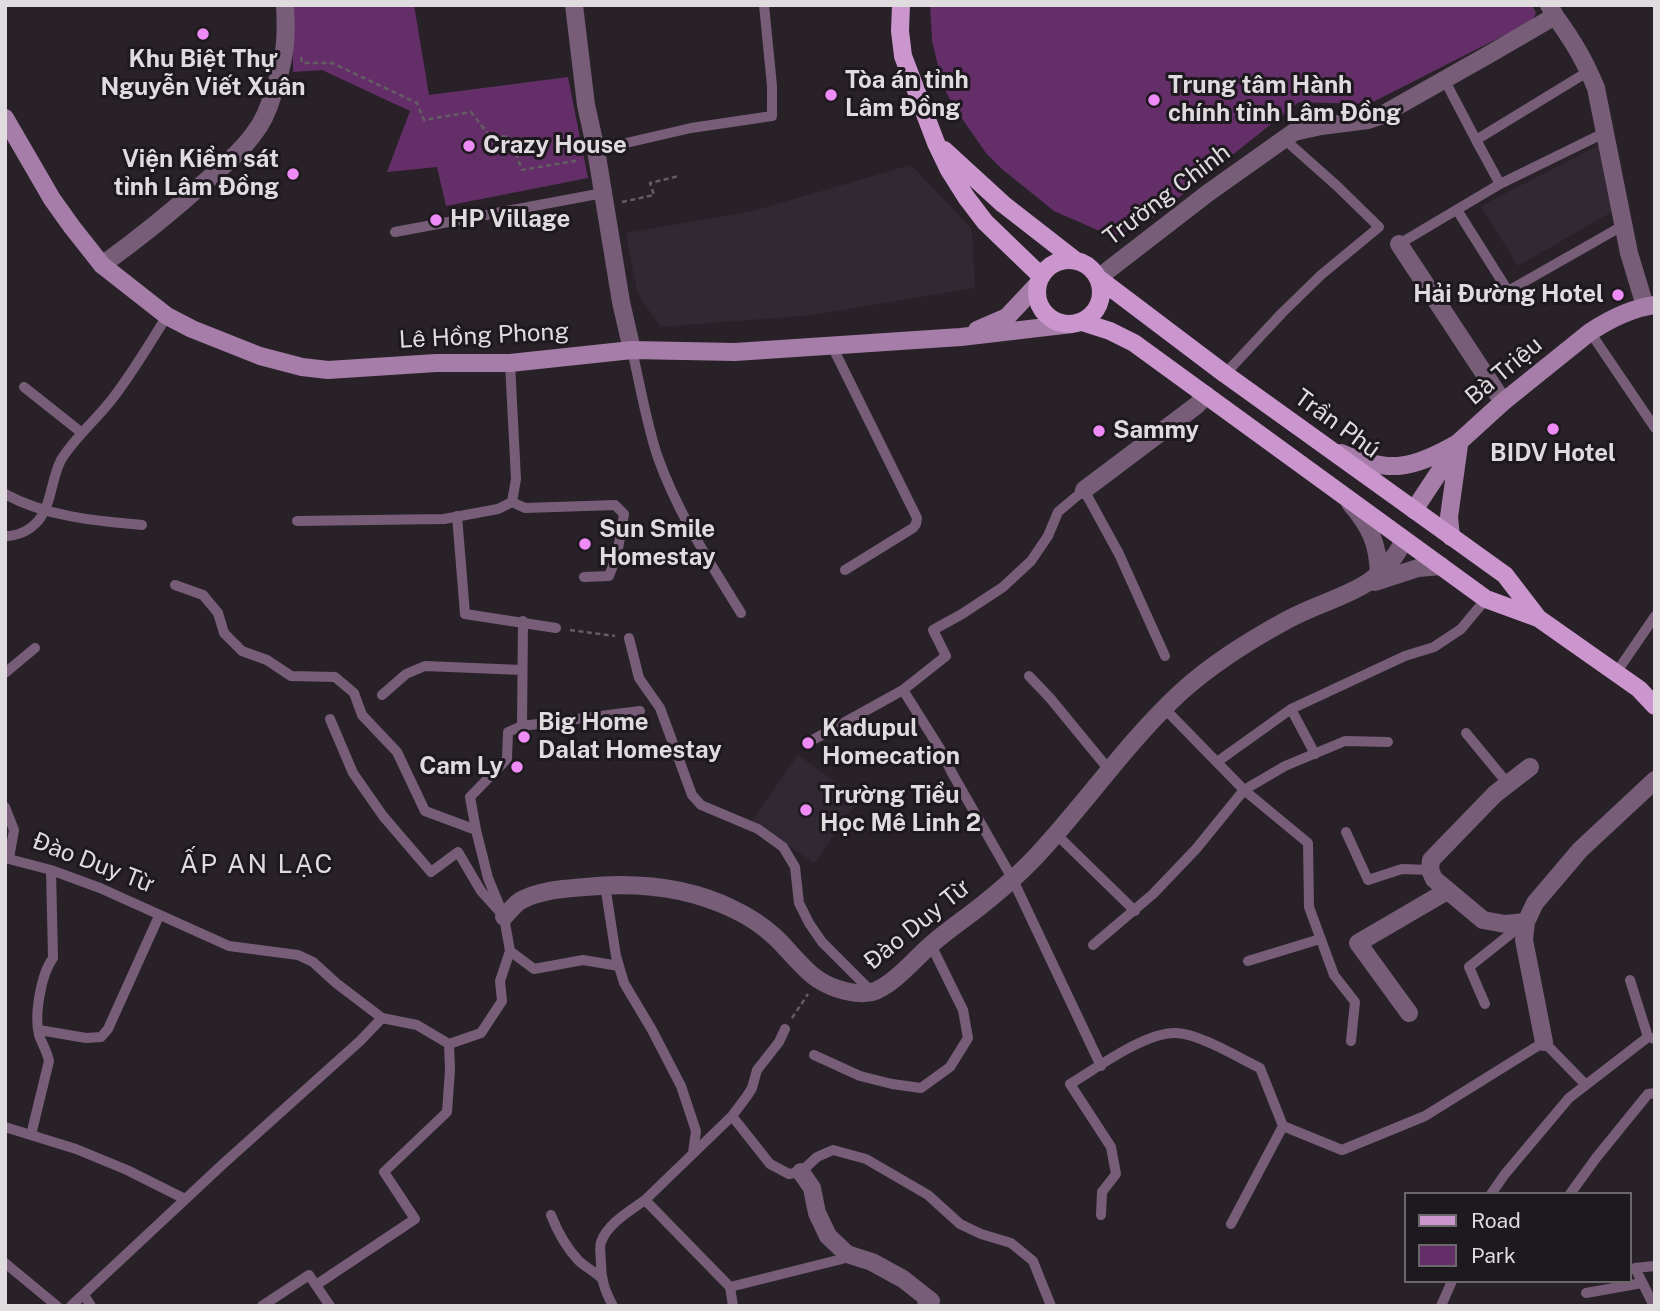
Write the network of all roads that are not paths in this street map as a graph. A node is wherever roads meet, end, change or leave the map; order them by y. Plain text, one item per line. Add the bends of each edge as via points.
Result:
1 (285, 5) edge
2 (574, 5) edge
3 (764, 5) edge
4 (901, 5) edge
5 (1552, 11) edge
6 (1589, 71) junction
7 (1444, 79) junction
8 (5, 118) edge
9 (1604, 133) junction
10 (1283, 138) junction
11 (1476, 140) junction
12 (936, 143) junction
13 (597, 154) junction
14 (1500, 184) junction
15 (604, 199) junction
16 (1458, 210) junction
17 (1624, 225) junction
18 (395, 232) dead end
19 (1399, 244) joint
20 (1075, 260) junction
21 (102, 265) junction
22 (1098, 278) junction
23 (1039, 280) junction
24 (1650, 305) edge
25 (167, 316) junction
26 (1077, 323) junction
27 (1590, 332) junction
28 (961, 337) junction
29 (832, 346) junction
30 (632, 350) junction
31 (510, 363) junction
32 (1225, 374) junction
33 (24, 387) dead end
34 (1206, 395) junction
35 (1503, 402) junction
36 (1655, 428) edge
37 (82, 433) junction
38 (1459, 442) junction
39 (1327, 447) junction
40 (1084, 490) junction
41 (5, 494) edge
42 (1345, 497) junction
43 (512, 502) junction
44 (45, 510) junction
45 (1414, 510) junction
46 (457, 516) junction
47 (297, 521) dead end
48 (142, 525) dead end
49 (5, 536) edge
50 (1451, 537) junction
51 (1404, 540) junction
52 (1441, 566) junction
53 (845, 570) dead end
54 (1379, 575) junction
55 (584, 577) dead end
56 (175, 585) dead end
57 (1362, 586) junction
58 (1486, 599) junction
59 (741, 613) dead end
60 (1655, 616) edge
61 (1538, 618) junction
62 (523, 621) junction
63 (556, 628) road end
64 (629, 638) road end
65 (34, 648) dead end
66 (1165, 656) dead end
67 (522, 670) junction
68 (5, 673) edge
69 (1616, 673) junction
70 (1029, 676) dead end
71 (903, 690) junction
72 (382, 695) dead end
73 (1655, 706) edge
74 (1165, 709) junction
75 (1291, 709) junction
76 (640, 711) dead end
77 (330, 719) dead end
78 (522, 726) junction
79 (1466, 733) dead end
80 (809, 741) dead end
81 (1388, 742) dead end
82 (1315, 754) junction
83 (1217, 762) junction
84 (1530, 767) dead end
85 (1110, 771) junction
86 (1655, 780) edge
87 (1508, 784) junction
88 (1244, 790) junction
89 (5, 807) edge
90 (476, 831) junction
91 (1346, 832) dead end
92 (1056, 834) junction
93 (7, 858) edge
94 (51, 870) junction
95 (1430, 870) junction
96 (1012, 878) junction
97 (605, 885) junction
98 (1447, 891) junction
99 (1135, 911) junction
100 (159, 916) junction
101 (504, 917) junction
102 (1526, 922) junction
103 (1320, 939) junction
104 (931, 945) junction
105 (1093, 945) dead end
106 (510, 951) junction
107 (1248, 961) dead end
108 (619, 966) junction
109 (1630, 980) dead end
110 (872, 992) junction
111 (1485, 1004) dead end
112 (1409, 1013) dead end
113 (382, 1018) junction
114 (785, 1029) road end
115 (38, 1030) junction
116 (1651, 1038) edge
117 (1352, 1041) dead end
118 (1544, 1042) junction
119 (449, 1044) junction
120 (814, 1055) dead end
121 (1101, 1066) junction
122 (1586, 1084) junction
123 (1651, 1093) edge
124 (732, 1116) junction
125 (1283, 1126) junction
126 (5, 1127) edge
127 (31, 1135) junction
128 (693, 1153) junction
129 (801, 1172) junction
130 (1492, 1192) edge
131 (1571, 1192) edge
132 (184, 1199) junction
133 (645, 1200) junction
134 (551, 1215) dead end
135 (1101, 1215) dead end
136 (1231, 1224) dead end
137 (854, 1256) junction
138 (5, 1263) edge
139 (1655, 1266) edge
140 (601, 1278) junction
141 (1451, 1283) edge
142 (1642, 1283) junction
143 (316, 1285) junction
144 (730, 1287) junction
145 (1586, 1293) dead end
146 (83, 1295) junction
147 (932, 1304) edge
148 (1653, 1305) edge
149 (57, 1306) edge
150 (71, 1306) edge
151 (91, 1306) edge
152 (262, 1306) edge
153 (330, 1306) edge
154 (613, 1306) edge
155 (733, 1306) edge
156 (1051, 1306) edge
157 (1441, 1306) edge

1 - 21 street via 283,66 255,132 192,194
2 - 13 street
3 - 13 lane via 772,116 691,128
4 - 12 main road via 903,56
5 - 6 street
5 - 7 street, Trường Chinh
6 - 9 street
6 - 11 lane
7 - 10 street, Trường Chinh via 1373,119 1303,129
7 - 11 lane
8 - 21 street, Lê Hồng Phong via 52,199
9 - 14 lane
9 - 17 street
10 - 22 street, Trường Chinh
10 - 32 lane via 1379,227 1321,275
11 - 14 lane
12 - 20 main road via 1003,204
12 - 23 main road via 966,197
13 - 15 street
14 - 16 lane
15 - 18 lane
15 - 30 street
16 - 17 lane via 1508,291
16 - 19 lane
17 - 24 street via 1629,253
19 - 35 street
20 - 22 main road
20 - 23 main road via 1056,262
21 - 25 street, Lê Hồng Phong
22 - 26 main road via 1101,298 1097,308
22 - 32 main road, Trần Phú
23 - 26 main road via 1037,295 1045,313 1062,324
23 - 28 street via 1007,317
24 - 27 street, Bà Triệu
25 - 31 street, Lê Hồng Phong via 260,356 302,367
25 - 37 lane via 126,381
26 - 28 street, Lê Hồng Phong
26 - 34 main road, Trần Phú via 1134,343
27 - 35 street, Bà Triệu
27 - 36 lane
28 - 29 street, Lê Hồng Phong
29 - 30 street, Lê Hồng Phong via 734,352
29 - 53 lane via 917,518 913,528
30 - 31 street, Lê Hồng Phong
30 - 59 lane via 646,417 666,476 697,541
31 - 43 lane via 516,479
32 - 39 main road, Trần Phú
33 - 37 lane
34 - 40 street
34 - 42 main road, Trần Phú
35 - 38 street, Bà Triệu
37 - 44 lane via 61,461
38 - 39 street via 1431,458 1393,466 1377,466
38 - 45 street, Bà Triệu
38 - 50 street via 1449,517
39 - 45 main road, Trần Phú
40 - 66 lane
40 - 71 lane via 1058,512 1031,561 1003,587 933,630 946,656
41 - 44 lane
42 - 51 main road, Trần Phú
42 - 54 street via 1375,542
43 - 46 lane
43 - 55 lane via 525,509 615,505 624,514 609,576
44 - 48 lane
44 - 49 lane via 30,529
45 - 50 main road, Trần Phú
45 - 51 main road
46 - 47 lane
46 - 62 lane via 465,614
50 - 61 main road, Trần Phú via 1505,575
51 - 52 main road, Trần Phú
51 - 54 street, Đào Duy Từ
52 - 57 street via 1418,568
52 - 58 main road, Trần Phú
54 - 57 street, Đào Duy Từ
56 - 90 lane via 203,595 225,633 242,651 291,676 335,677 354,693 362,715 397,752 425,811
57 - 74 street, Đào Duy Từ via 1310,608 1238,648
58 - 61 main road, Trần Phú
58 - 75 lane via 1461,629 1434,647
60 - 69 lane
61 - 69 main road, Trần Phú
62 - 63 lane
62 - 67 lane
64 - 110 lane via 639,678 660,708 692,795 701,805 758,829 783,847 795,867 799,903 809,923
65 - 68 lane
67 - 72 lane via 425,666 406,674
67 - 78 lane
69 - 73 main road, Trần Phú
70 - 85 lane
71 - 80 lane
71 - 96 lane
74 - 83 lane
74 - 85 street, Đào Duy Từ
75 - 82 lane
75 - 83 lane
76 - 78 lane
77 - 101 lane via 353,773 431,872 458,852 481,891
78 - 90 lane via 508,732 507,759 470,797
79 - 87 lane
81 - 82 lane via 1345,741
82 - 88 lane
83 - 88 lane
84 - 87 street
85 - 92 street, Đào Duy Từ
86 - 102 street via 1580,850 1535,903
87 - 95 street via 1431,860
88 - 99 lane via 1196,849
88 - 103 lane via 1308,843 1309,907
89 - 93 lane via 14,830
90 - 101 lane
91 - 95 lane via 1368,880 1402,869
92 - 96 street, Đào Duy Từ
92 - 99 lane
93 - 94 lane, Đào Duy Từ
94 - 100 lane, Đào Duy Từ
94 - 115 lane via 53,958 38,1006
95 - 98 street
96 - 104 street, Đào Duy Từ
96 - 121 lane
97 - 101 street, Đào Duy Từ via 532,896 518,902
97 - 108 lane
97 - 110 street, Đào Duy Từ via 637,884 681,891 733,908 774,936 817,980 856,993
98 - 102 street via 1483,920
98 - 112 street via 1358,943
99 - 105 lane
100 - 113 lane, Đào Duy Từ via 229,946 298,955
100 - 115 lane via 101,1037
101 - 106 lane
102 - 111 lane via 1469,967
102 - 118 street via 1524,940
103 - 107 lane
103 - 117 lane via 1334,975 1355,1002
104 - 110 street, Đào Duy Từ
104 - 120 lane via 963,1010 968,1038 950,1067 921,1088 860,1076
106 - 108 lane via 534,969 583,960
106 - 119 lane via 500,981 502,1001 481,1033
108 - 128 lane via 681,1086 696,1131
109 - 116 lane
113 - 119 lane, Đào Duy Từ via 417,1025
113 - 132 lane
114 - 124 lane
115 - 127 lane via 48,1061
116 - 122 lane
118 - 122 lane
118 - 125 lane via 1425,1116 1342,1150
119 - 143 lane via 447,1112 384,1172 415,1219
121 - 125 lane via 1144,1040 1174,1033 1197,1038 1260,1068
121 - 135 lane via 1070,1084 1111,1147 1116,1174 1102,1192
122 - 130 lane via 1569,1098
123 - 131 lane
124 - 128 lane
124 - 129 lane via 770,1164 789,1174
125 - 136 lane
126 - 127 lane
127 - 132 lane via 127,1170
128 - 133 lane
129 - 137 street via 812,1188 828,1236
129 - 156 lane via 833,1150 866,1159 928,1195 960,1224 1011,1243 1033,1262
132 - 146 lane
133 - 140 lane via 608,1230 600,1243
133 - 144 lane
134 - 140 lane via 560,1238
137 - 144 lane
137 - 147 street via 903,1279
138 - 149 lane
139 - 142 lane via 1635,1268
140 - 154 lane
141 - 157 lane
142 - 145 lane
142 - 148 lane
143 - 152 lane via 309,1275
143 - 153 lane
144 - 155 lane
146 - 150 lane
146 - 151 lane

